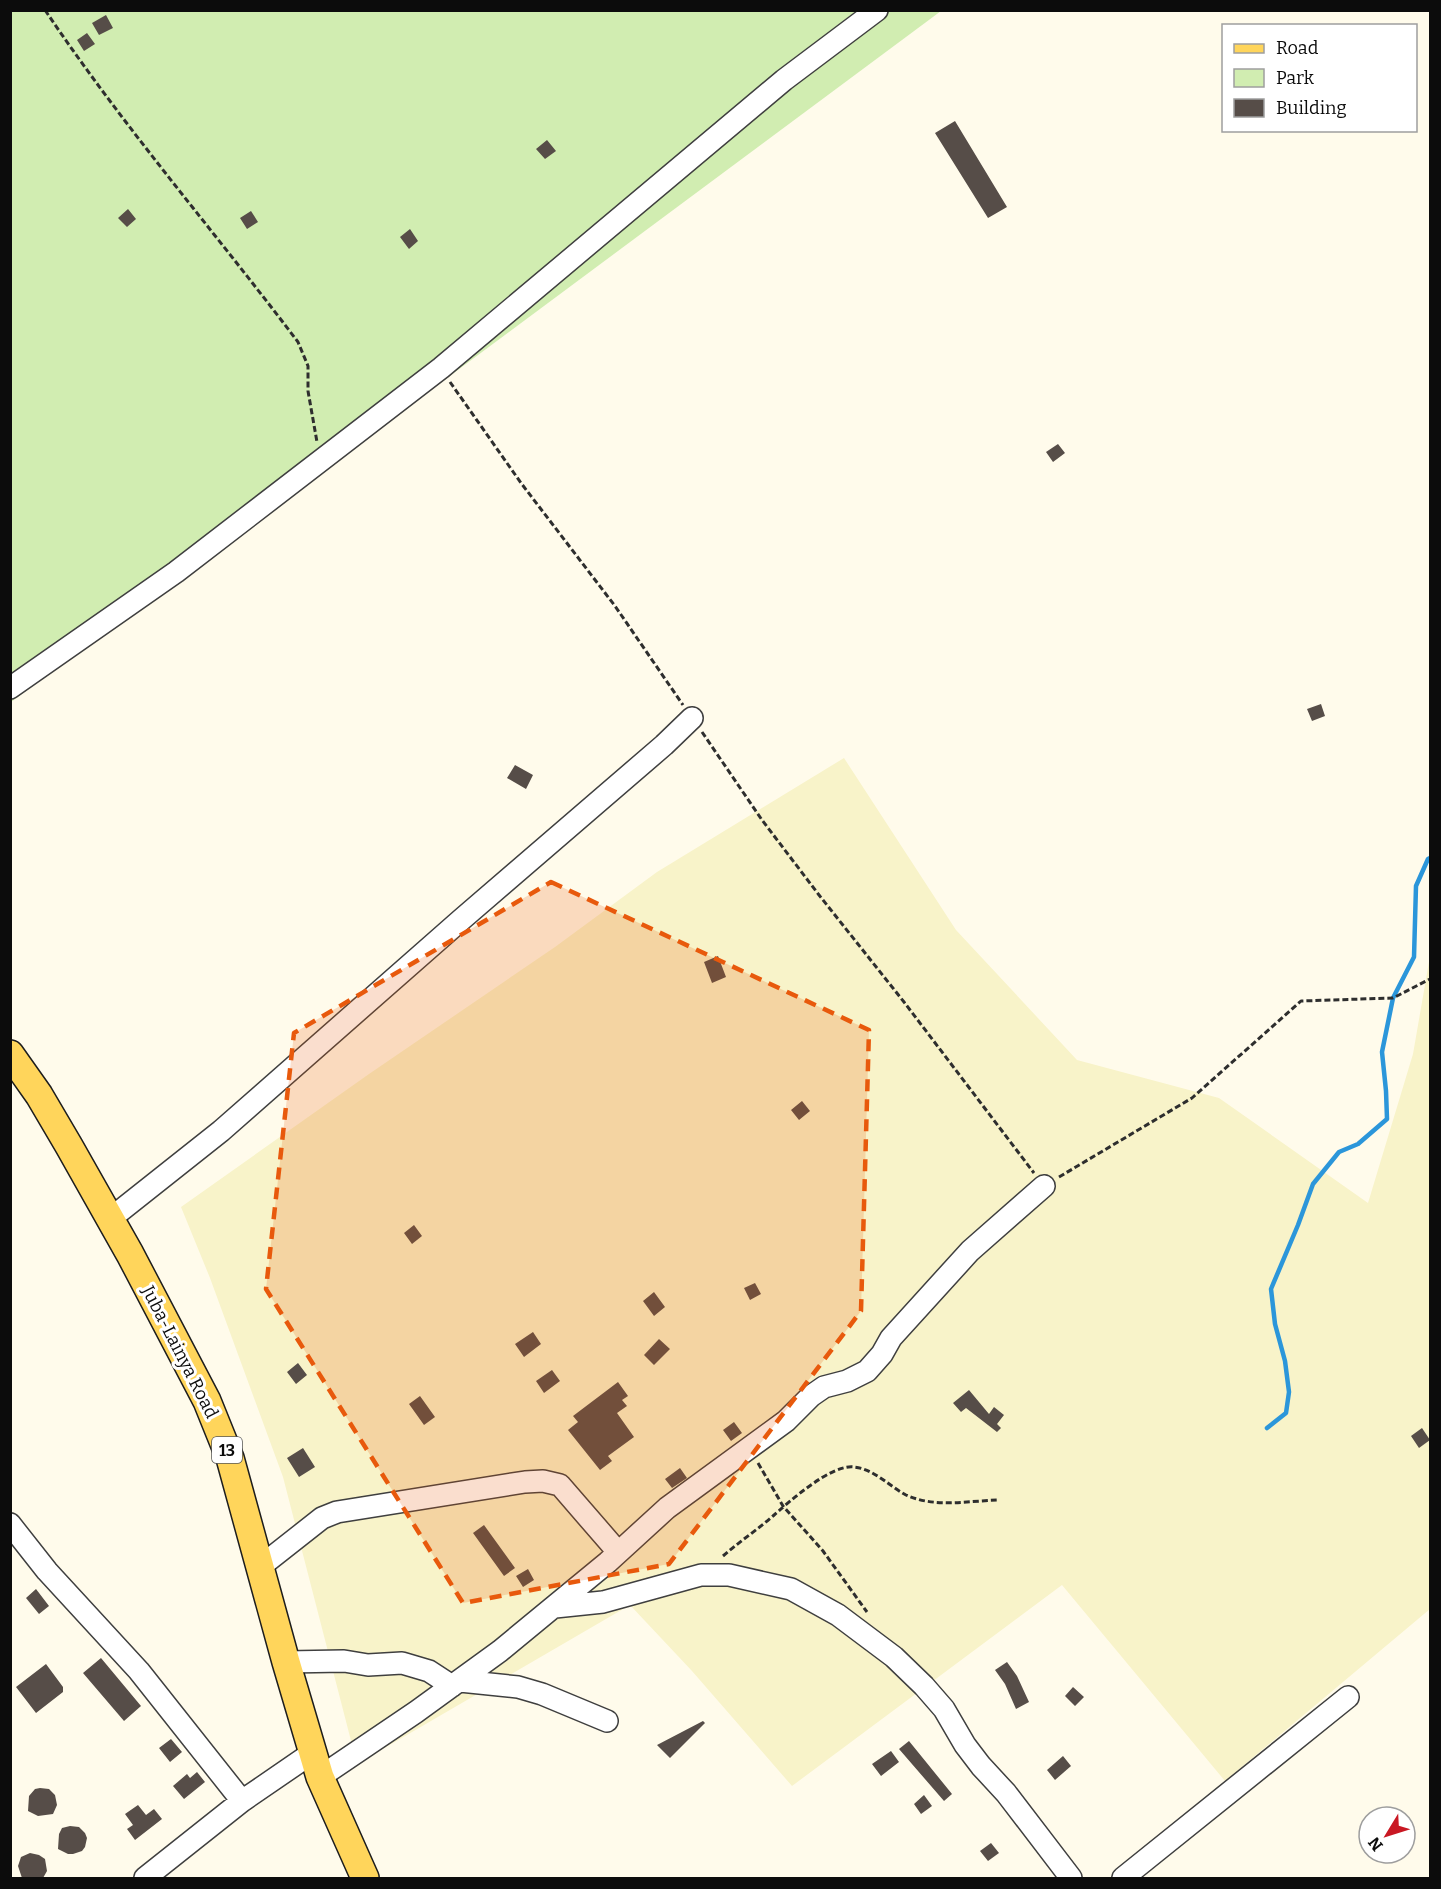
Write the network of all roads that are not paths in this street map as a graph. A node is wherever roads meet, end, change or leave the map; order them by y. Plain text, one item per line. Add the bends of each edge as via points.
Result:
1 (877, 10) edge
2 (10, 688) edge
3 (692, 718) road end
4 (10, 1054) edge
5 (1044, 1186) road end
6 (110, 1219) junction
7 (10, 1524) edge
8 (618, 1552) junction
9 (261, 1566) junction
10 (555, 1606) junction
11 (286, 1662) junction
12 (456, 1683) junction
13 (1348, 1697) dead end
14 (607, 1721) dead end
15 (316, 1765) junction
16 (242, 1801) junction
17 (145, 1878) edge
18 (365, 1878) edge
19 (1071, 1878) edge
20 (1123, 1878) edge

1 - 2 street via 784,80 441,368 176,572
3 - 6 street via 221,1131
4 - 6 main road, Juba-Lainya Road / 13
5 - 8 street via 970,1251 891,1338 867,1371 811,1396 786,1421 667,1508
6 - 9 main road, Juba-Lainya Road / 13 via 207,1401 230,1458
7 - 16 street via 139,1671
8 - 9 street via 560,1485 543,1481 337,1512 322,1518
8 - 10 street
9 - 11 main road, Juba-Lainya Road / 13
10 - 12 street
10 - 19 street via 603,1602 701,1575 729,1575 791,1589 838,1615 894,1657 924,1686 944,1709 975,1759
11 - 12 street via 402,1663
11 - 15 main road, Juba-Lainya Road / 13
12 - 14 street via 518,1687
12 - 15 street
13 - 20 street
15 - 16 street
15 - 18 main road, Juba-Lainya Road / 13
16 - 17 street

